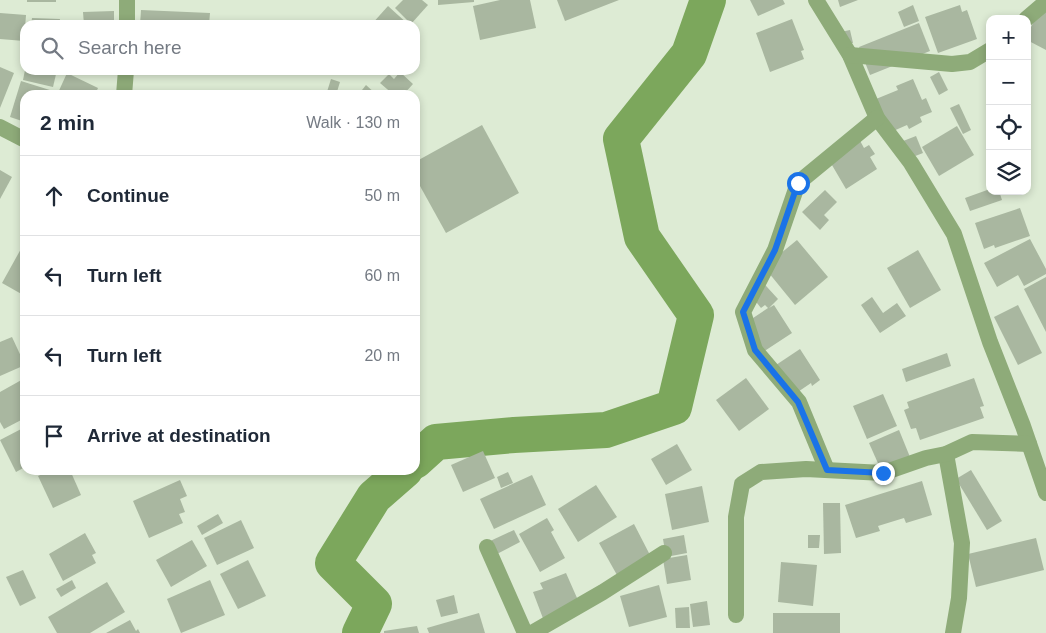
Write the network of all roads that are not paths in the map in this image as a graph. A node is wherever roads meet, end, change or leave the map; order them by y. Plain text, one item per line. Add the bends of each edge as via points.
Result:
1 (127, 0) edge
2 (816, 0) edge
3 (1046, 2) edge
4 (1031, 15) edge
5 (127, 20) edge
6 (986, 52) edge
7 (850, 55) junction
8 (126, 75) edge
9 (124, 90) edge
10 (877, 118) junction
11 (0, 127) edge
12 (20, 137) edge
13 (1029, 444) junction
14 (946, 454) junction
15 (827, 470) junction
16 (1046, 494) edge
17 (487, 547) dead end
18 (664, 553) dead end
19 (736, 616) dead end
20 (525, 633) edge
21 (532, 633) edge
22 (952, 633) edge

1 - 5 street
2 - 7 street
3 - 4 street
6 - 7 street via 970,62 952,64
7 - 10 street
8 - 9 street
10 - 13 street via 910,163 954,234
10 - 15 street via 798,183 775,250 743,312 755,350 798,402
11 - 12 street
13 - 14 street via 972,442
13 - 16 street
14 - 15 street via 883,473
14 - 22 street via 962,543
15 - 19 street via 761,472 742,484 736,517
17 - 20 street
18 - 21 street

